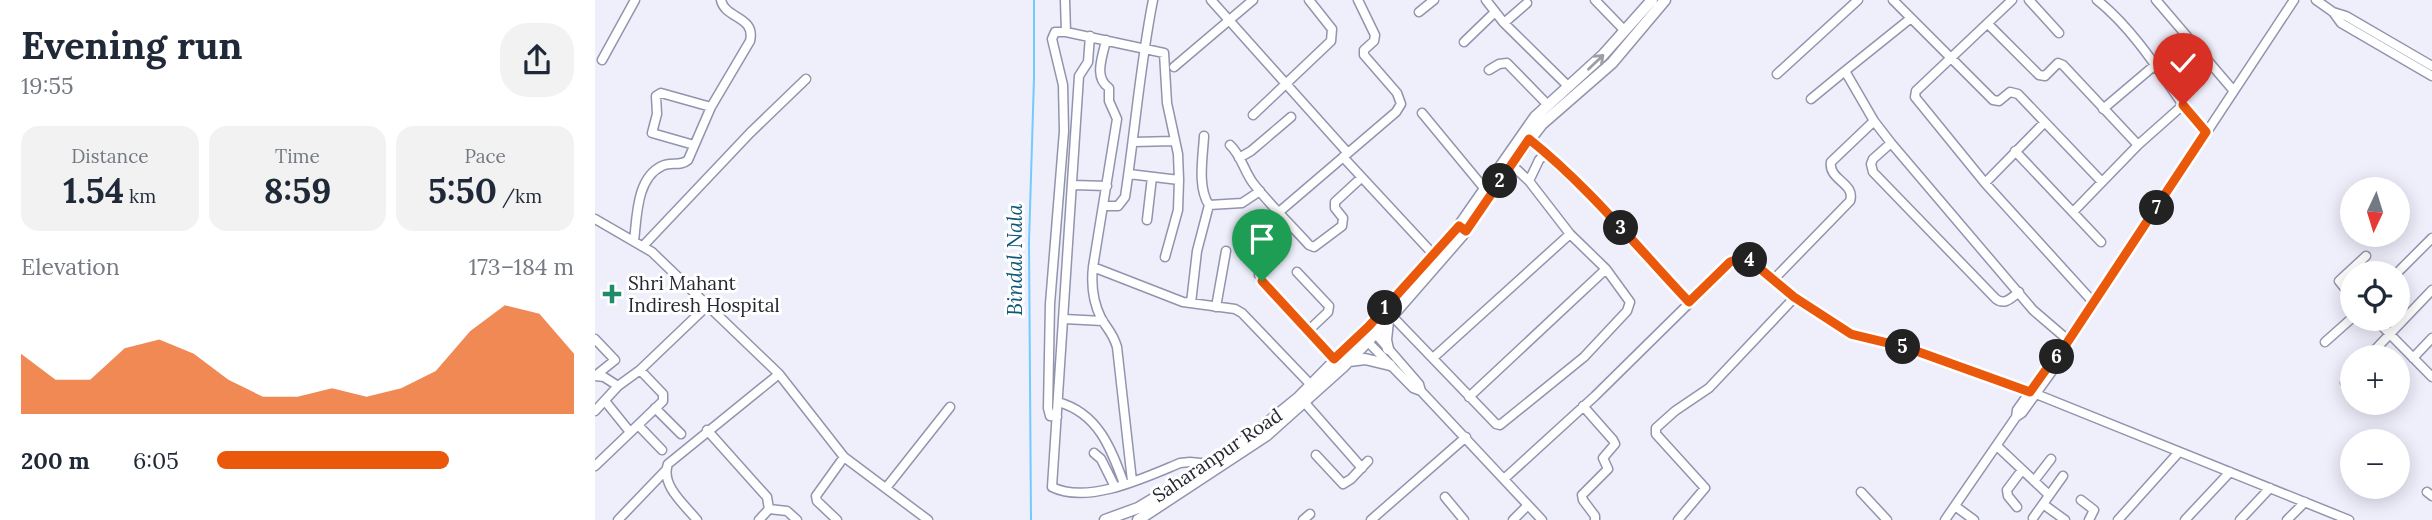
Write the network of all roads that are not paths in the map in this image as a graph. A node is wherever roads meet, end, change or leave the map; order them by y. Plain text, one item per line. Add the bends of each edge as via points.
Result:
1 (635, 0) edge
2 (1065, 0) edge
3 (1153, 0) edge
4 (1211, 0) edge
5 (1253, 0) edge
6 (1310, 0) edge
7 (1358, 0) edge
8 (1434, 0) edge
9 (1486, 0) edge
10 (1595, 0) edge
11 (1652, 0) edge
12 (1665, 0) edge
13 (1858, 0) edge
14 (1893, 0) edge
15 (2012, 0) edge
16 (2029, 0) edge
17 (2097, 0) edge
18 (2156, 0) edge
19 (2294, 0) edge
20 (2316, 0) edge
21 (721, 1) edge
22 (1527, 3) dead end
23 (1419, 12) dead end
24 (1495, 12) junction
25 (2333, 12) junction
26 (1911, 18) junction
27 (1229, 21) junction
28 (1504, 23) junction
29 (1988, 23) junction
30 (1625, 31) junction
31 (1066, 32) junction
32 (2059, 33) dead end
33 (1090, 36) junction
34 (1106, 40) junction
35 (1464, 42) dead end
36 (1144, 48) junction
37 (1950, 59) junction
38 (602, 60) dead end
39 (2155, 65) junction
40 (2432, 66) edge
41 (1174, 67) dead end
42 (1489, 70) dead end
43 (1845, 71) junction
44 (1777, 74) dead end
45 (2432, 76) edge
46 (806, 79) dead end
47 (1287, 83) junction
48 (1569, 87) junction
49 (2233, 90) junction
50 (1811, 99) dead end
51 (1548, 105) junction
52 (2183, 105) junction
53 (711, 107) junction
54 (2103, 109) junction
55 (1422, 113) dead end
56 (1253, 115) dead end
57 (1290, 117) dead end
58 (1874, 121) junction
59 (2044, 123) junction
60 (2206, 132) junction
61 (1204, 136) dead end
62 (1529, 139) junction
63 (1174, 141) junction
64 (1133, 142) junction
65 (1891, 144) junction
66 (694, 145) junction
67 (1230, 145) dead end
68 (2138, 145) junction
69 (2015, 151) junction
70 (1546, 153) junction
71 (1345, 155) junction
72 (1239, 158) junction
73 (1511, 164) junction
74 (1129, 174) junction
75 (1152, 177) junction
76 (1361, 178) junction
77 (1179, 180) junction
78 (1529, 181) junction
79 (2102, 182) junction
80 (1985, 183) junction
81 (1073, 185) junction
82 (1107, 186) junction
83 (1484, 188) junction
84 (1260, 191) junction
85 (1209, 205) junction
86 (1103, 206) junction
87 (1279, 212) junction
88 (2073, 212) junction
89 (595, 219) edge
90 (1147, 220) dead end
91 (1462, 229) junction
92 (1570, 234) junction
93 (2432, 239) edge
94 (634, 241) junction
95 (2102, 242) dead end
96 (643, 246) junction
97 (1226, 251) dead end
98 (1433, 254) junction
99 (2366, 256) dead end
100 (1165, 257) dead end
101 (2361, 261) edge
102 (2409, 261) edge
103 (1093, 267) junction
104 (1263, 267) dead end
105 (1606, 269) junction
106 (1297, 272) dead end
107 (1774, 279) junction
108 (2432, 290) edge
109 (2019, 292) junction
110 (1794, 297) junction
111 (1689, 302) junction
112 (1191, 303) junction
113 (2094, 303) junction
114 (708, 304) junction
115 (1216, 307) junction
116 (1390, 318) junction
117 (1063, 319) junction
118 (1103, 321) junction
119 (2340, 329) edge
120 (1308, 331) junction
121 (2390, 333) junction
122 (1368, 334) junction
123 (2432, 338) edge
124 (595, 339) edge
125 (2067, 340) junction
126 (2325, 342) dead end
127 (2379, 345) edge
128 (1388, 349) junction
129 (1433, 358) junction
130 (2413, 358) junction
131 (1334, 359) junction
132 (1348, 361) junction
133 (1389, 365) junction
134 (640, 370) junction
135 (779, 374) junction
136 (595, 376) edge
137 (2432, 377) edge
138 (1311, 385) junction
139 (618, 386) junction
140 (1421, 390) junction
141 (2033, 393) junction
142 (1469, 397) junction
143 (605, 401) junction
144 (1058, 402) junction
145 (1305, 403) junction
146 (1583, 406) junction
147 (950, 407) dead end
148 (655, 408) junction
149 (595, 411) edge
150 (1057, 417) junction
151 (638, 425) junction
152 (707, 430) junction
153 (630, 432) junction
154 (681, 434) dead end
155 (1466, 437) junction
156 (1997, 446) junction
157 (662, 450) dead end
158 (2179, 452) junction
159 (1094, 453) dead end
160 (1316, 455) dead end
161 (844, 457) junction
162 (2052, 459) dead end
163 (595, 466) edge
164 (1215, 466) junction
165 (666, 470) junction
166 (2022, 470) junction
167 (2230, 472) junction
168 (2063, 476) dead end
169 (1504, 479) junction
170 (2034, 481) junction
171 (1124, 484) junction
172 (886, 488) junction
173 (2270, 488) junction
174 (1861, 492) dead end
175 (2049, 495) junction
176 (1445, 497) dead end
177 (2081, 500) dead end
178 (2305, 502) junction
179 (2043, 504) junction
180 (1528, 505) junction
181 (1955, 506) junction
182 (2017, 507) dead end
183 (769, 509) junction
184 (2033, 518) edge
185 (618, 520) edge
186 (697, 520) edge
187 (759, 520) edge
188 (797, 520) edge
189 (838, 520) edge
190 (928, 520) edge
191 (1105, 520) edge
192 (1138, 520) edge
193 (1371, 520) edge
194 (1463, 520) edge
195 (1513, 520) edge
196 (1542, 520) edge
197 (1595, 520) edge
198 (1678, 520) edge
199 (1887, 520) edge
200 (1945, 520) edge
201 (1974, 520) edge
202 (2065, 520) edge
203 (2089, 520) edge
204 (2118, 520) edge
205 (2185, 520) edge
206 (2240, 520) edge
207 (2287, 520) edge
208 (2349, 520) edge

1 - 38 street
2 - 31 street
3 - 36 street
4 - 27 street
5 - 27 street
6 - 47 street via 1333,37
7 - 71 street via 1375,36 1364,55 1401,104
8 - 23 street
9 - 24 street
10 - 30 street
11 - 30 main road, Saharanpur Road
12 - 62 main road, Saharanpur Road via 1612,63
13 - 44 street
14 - 26 street
15 - 29 street
16 - 32 street
17 - 39 street
18 - 49 street
19 - 49 street
20 - 25 street
21 - 53 street via 723,8 749,25 752,34
22 - 28 street
24 - 28 street
24 - 35 street
25 - 40 street
25 - 45 street via 2341,23
26 - 37 street
26 - 43 street
27 - 41 street
27 - 47 street
28 - 48 street
29 - 37 street
29 - 54 street via 2039,75 2063,65
48 -> 30 main road, Saharanpur Road
31 - 33 street
31 - 150 street via 1055,32 1052,39 1064,100 1050,304 1048,408 1050,416
33 - 34 street
33 - 81 street via 1088,62 1079,76
34 - 36 street
34 - 82 street via 1099,76 1109,88 1117,119
36 - 63 street via 1165,56
36 - 64 street
37 - 59 street via 1993,100 2014,92
37 - 80 street via 1915,97
39 - 52 street
39 - 54 street
42 - 51 street via 1507,63
43 - 50 street
43 - 58 street
46 - 96 street
47 - 56 street
47 - 71 street
48 - 51 main road, Saharanpur Road
49 - 60 street
51 - 83 main road, Saharanpur Road via 1521,133
52 - 60 street
52 - 68 street
53 - 66 street
53 - 66 street via 661,93 656,96 652,133
54 - 68 street
55 - 83 street
57 - 72 street
58 - 65 street
58 - 107 street via 1831,162 1833,173 1850,190 1850,201
59 - 69 street
59 - 79 street
60 - 113 street
61 - 85 street via 1203,185
62 - 70 street
62 - 73 main road, Saharanpur Road
63 - 64 street
63 - 77 street
64 - 74 street
65 - 109 street
65 - 109 street via 1873,159 1873,172 1999,302
66 - 94 street via 686,163 660,167 643,187
67 - 72 street
68 - 79 street
69 - 80 street
69 - 88 street
70 - 78 street
70 - 111 street
71 - 76 street
71 - 87 street
72 - 84 street
73 - 78 street
73 - 91 main road, Saharanpur Road
74 - 75 street
74 - 86 street via 1122,203
75 - 77 street
75 - 90 street
76 - 87 street via 1335,202 1342,226 1314,247
76 - 98 street
77 - 100 street via 1178,210
78 - 92 street
79 - 88 street
80 - 113 street
81 - 82 street
81 - 117 street
82 - 86 street
83 - 91 main road, Saharanpur Road
84 - 85 street via 1242,203
84 - 87 street
85 - 112 street
86 - 103 street
88 - 95 street
89 - 94 street
91 - 98 main road, Saharanpur Road
91 - 116 main road, Saharanpur Road
92 - 105 street
92 - 129 street
93 - 102 street
94 - 96 street
96 - 114 street
97 - 115 street
98 - 122 main road, Saharanpur Road
99 - 101 street
103 - 112 street
103 - 118 street via 1092,288
104 - 120 street via 1262,281
105 - 142 street
105 - 142 street via 1631,305 1584,358 1500,425
106 - 120 street via 1329,306
107 - 110 street
107 - 111 street via 1751,261 1736,258
108 - 121 street
109 - 125 street
110 - 141 street via 1851,334 1905,347
110 - 198 street via 1709,388 1656,428 1656,434 1705,488
111 - 146 street
112 - 115 street
113 - 125 street
114 - 134 street
114 - 135 street
115 - 138 street via 1234,309 1249,318
116 - 122 main road, Saharanpur Road
116 - 128 main road
116 - 129 street
117 - 118 street
117 - 144 street
118 - 171 street via 1118,354
119 - 126 street
120 - 131 street
121 - 127 street
121 - 130 street
122 - 128 street
122 - 131 main road, Saharanpur Road
122 - 132 main road, Saharanpur Road
122 - 133 street
123 - 130 street
124 - 136 street via 615,360
125 - 141 street
128 - 140 street
129 - 142 street
130 - 137 street
131 - 138 main road, Saharanpur Road
132 - 133 main road via 1365,359
132 - 145 main road, Saharanpur Road
133 - 140 street
134 - 139 street
134 - 148 street via 663,394
135 - 152 street
135 - 161 street
136 - 139 street
138 - 164 main road, Saharanpur Road
139 - 143 street
140 - 155 street
141 - 156 street
141 - 158 street
143 - 149 street
143 - 153 street
144 - 150 street
144 - 171 street via 1075,408 1096,425
145 - 160 street via 1365,465 1343,484
145 - 164 main road, Saharanpur Road via 1267,435
146 - 169 street
146 - 197 street via 1615,444 1603,458 1608,470 1582,495
147 - 172 street
148 - 151 street
148 - 154 street
150 - 171 street via 1052,487 1077,493
151 - 153 street
151 - 157 street
152 - 165 street via 672,459
152 - 183 street via 767,497
153 - 163 street
155 - 169 street
155 - 193 street
156 - 166 street
156 - 181 street
158 - 167 street
158 - 204 street
159 - 171 street
161 - 172 street
161 - 189 street via 816,496
162 - 170 street
164 - 171 street via 1180,463
164 - 191 main road, Saharanpur Road via 1138,508
164 - 192 main road, Saharanpur Road
165 - 185 street
165 - 186 street via 673,492
166 - 170 street
166 - 182 street via 2007,490
167 - 173 street
167 - 205 street
168 - 175 street
169 - 180 street
170 - 175 street
172 - 190 street
173 - 178 street
173 - 206 street
174 - 199 street
175 - 179 street
176 - 194 street
177 - 203 street via 2094,510
178 - 207 street
178 - 208 street
179 - 184 street
179 - 202 street
180 - 195 street
180 - 196 street
181 - 200 street
181 - 201 street
183 - 187 street
183 - 188 street via 787,511

